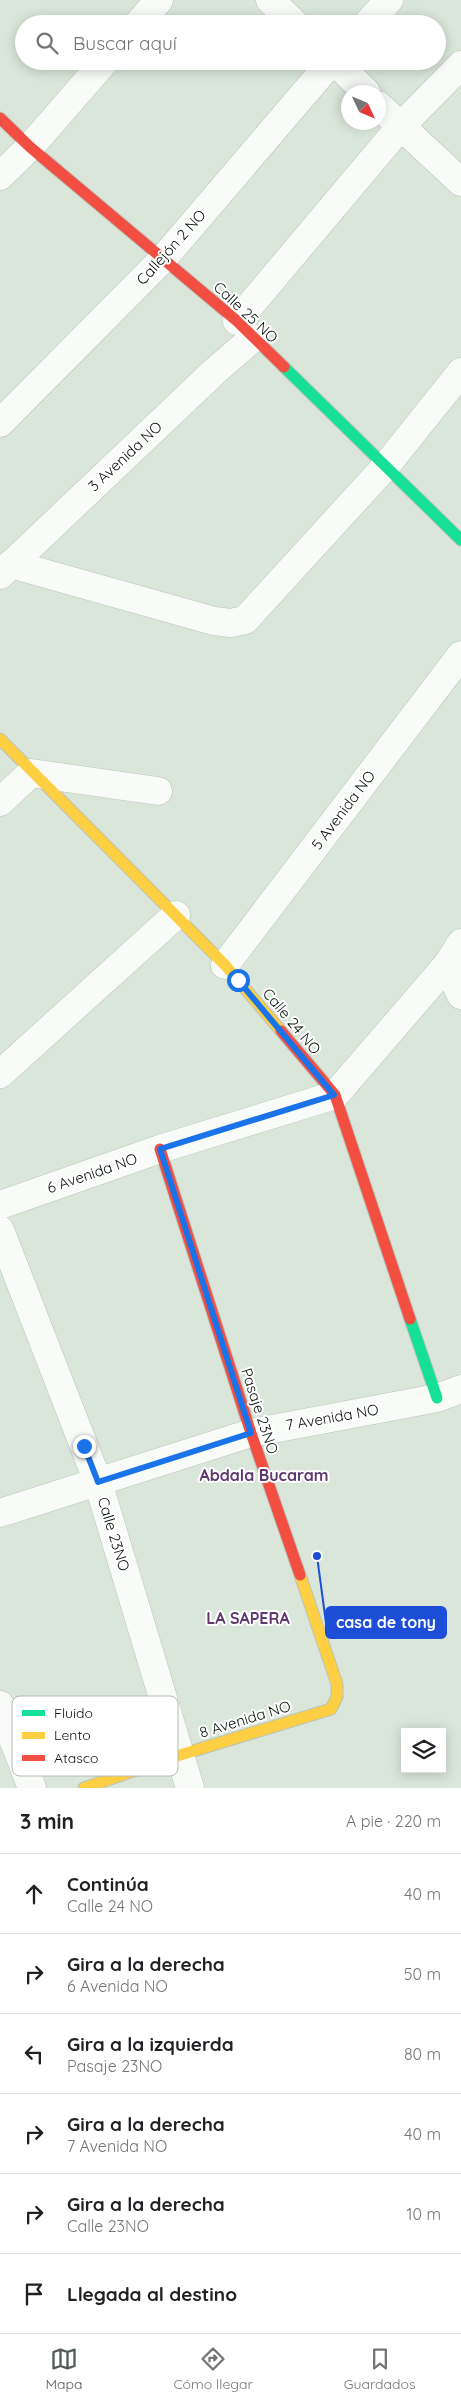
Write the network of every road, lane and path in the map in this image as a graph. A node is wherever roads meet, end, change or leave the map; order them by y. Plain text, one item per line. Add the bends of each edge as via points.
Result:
1 (159, 0) edge
2 (270, 0) edge
3 (389, 0) edge
4 (146, 15) edge
5 (286, 15) edge
6 (375, 15) edge
7 (461, 65) edge
8 (97, 70) edge
9 (325, 70) edge
10 (343, 70) edge
11 (359, 85) edge
12 (386, 112) edge
13 (0, 118) edge
14 (401, 126) junction
15 (30, 147) junction
16 (0, 176) edge
17 (461, 182) edge
18 (162, 260) junction
19 (245, 330) junction
20 (461, 372) edge
21 (0, 423) edge
22 (384, 467) junction
23 (461, 540) edge
24 (5, 570) edge
25 (461, 656) edge
26 (0, 739) edge
27 (31, 772) junction
28 (158, 791) dead end
29 (0, 802) edge
30 (176, 915) junction
31 (454, 954) edge
32 (225, 965) junction
33 (461, 995) edge
34 (0, 1074) edge
35 (334, 1095) junction
36 (160, 1149) junction
37 (0, 1205) edge
38 (0, 1230) edge
39 (449, 1394) edge
40 (251, 1433) junction
41 (98, 1482) junction
42 (0, 1513) edge
43 (162, 1696) edge
44 (0, 1705) edge
45 (331, 1709) joint
46 (12, 1736) edge
47 (178, 1748) edge
48 (180, 1755) junction
49 (27, 1776) edge
50 (119, 1776) edge
51 (32, 1788) edge
52 (84, 1788) edge
53 (190, 1788) edge

1 - 4 street
2 - 5 street
3 - 6 street
7 - 14 street, 3 Avenida NO
8 - 15 street
9 - 18 street, Callejón 2 NO
10 - 11 street
12 - 14 street
13 - 15 street, Calle 25 NO
14 - 17 street
14 - 19 street, 3 Avenida NO
15 - 16 street
15 - 18 street, Calle 25 NO
18 - 19 street, Calle 25 NO
18 - 21 street, Callejón 2 NO
19 - 22 street, Calle 25 NO
19 - 24 street, 3 Avenida NO via 215,371
20 - 22 street
22 - 23 street, Calle 25 NO
22 - 24 street via 245,620 231,623 214,621
25 - 32 street, 5 Avenida NO
26 - 27 street, Calle 24 NO
27 - 28 street
27 - 29 street
27 - 30 street, Calle 24 NO
30 - 32 street, Calle 24 NO
30 - 34 street
31 - 33 street
31 - 35 street
32 - 35 street, Calle 24 NO
35 - 36 street, 6 Avenida NO
35 - 39 street, Calle 24 NO
36 - 37 street, 6 Avenida NO
36 - 40 street, Pasaje 23NO
38 - 41 street, Calle 23NO
39 - 40 street, 7 Avenida NO
40 - 41 street, 7 Avenida NO
40 - 45 street, Pasaje 23NO via 336,1684 337,1697
41 - 42 street, 7 Avenida NO
41 - 43 street, Calle 23NO
44 - 46 street
45 - 48 street, 8 Avenida NO
47 - 48 street, Calle 23NO
48 - 53 street, Calle 23NO
49 - 51 street
50 - 52 street, 8 Avenida NO

